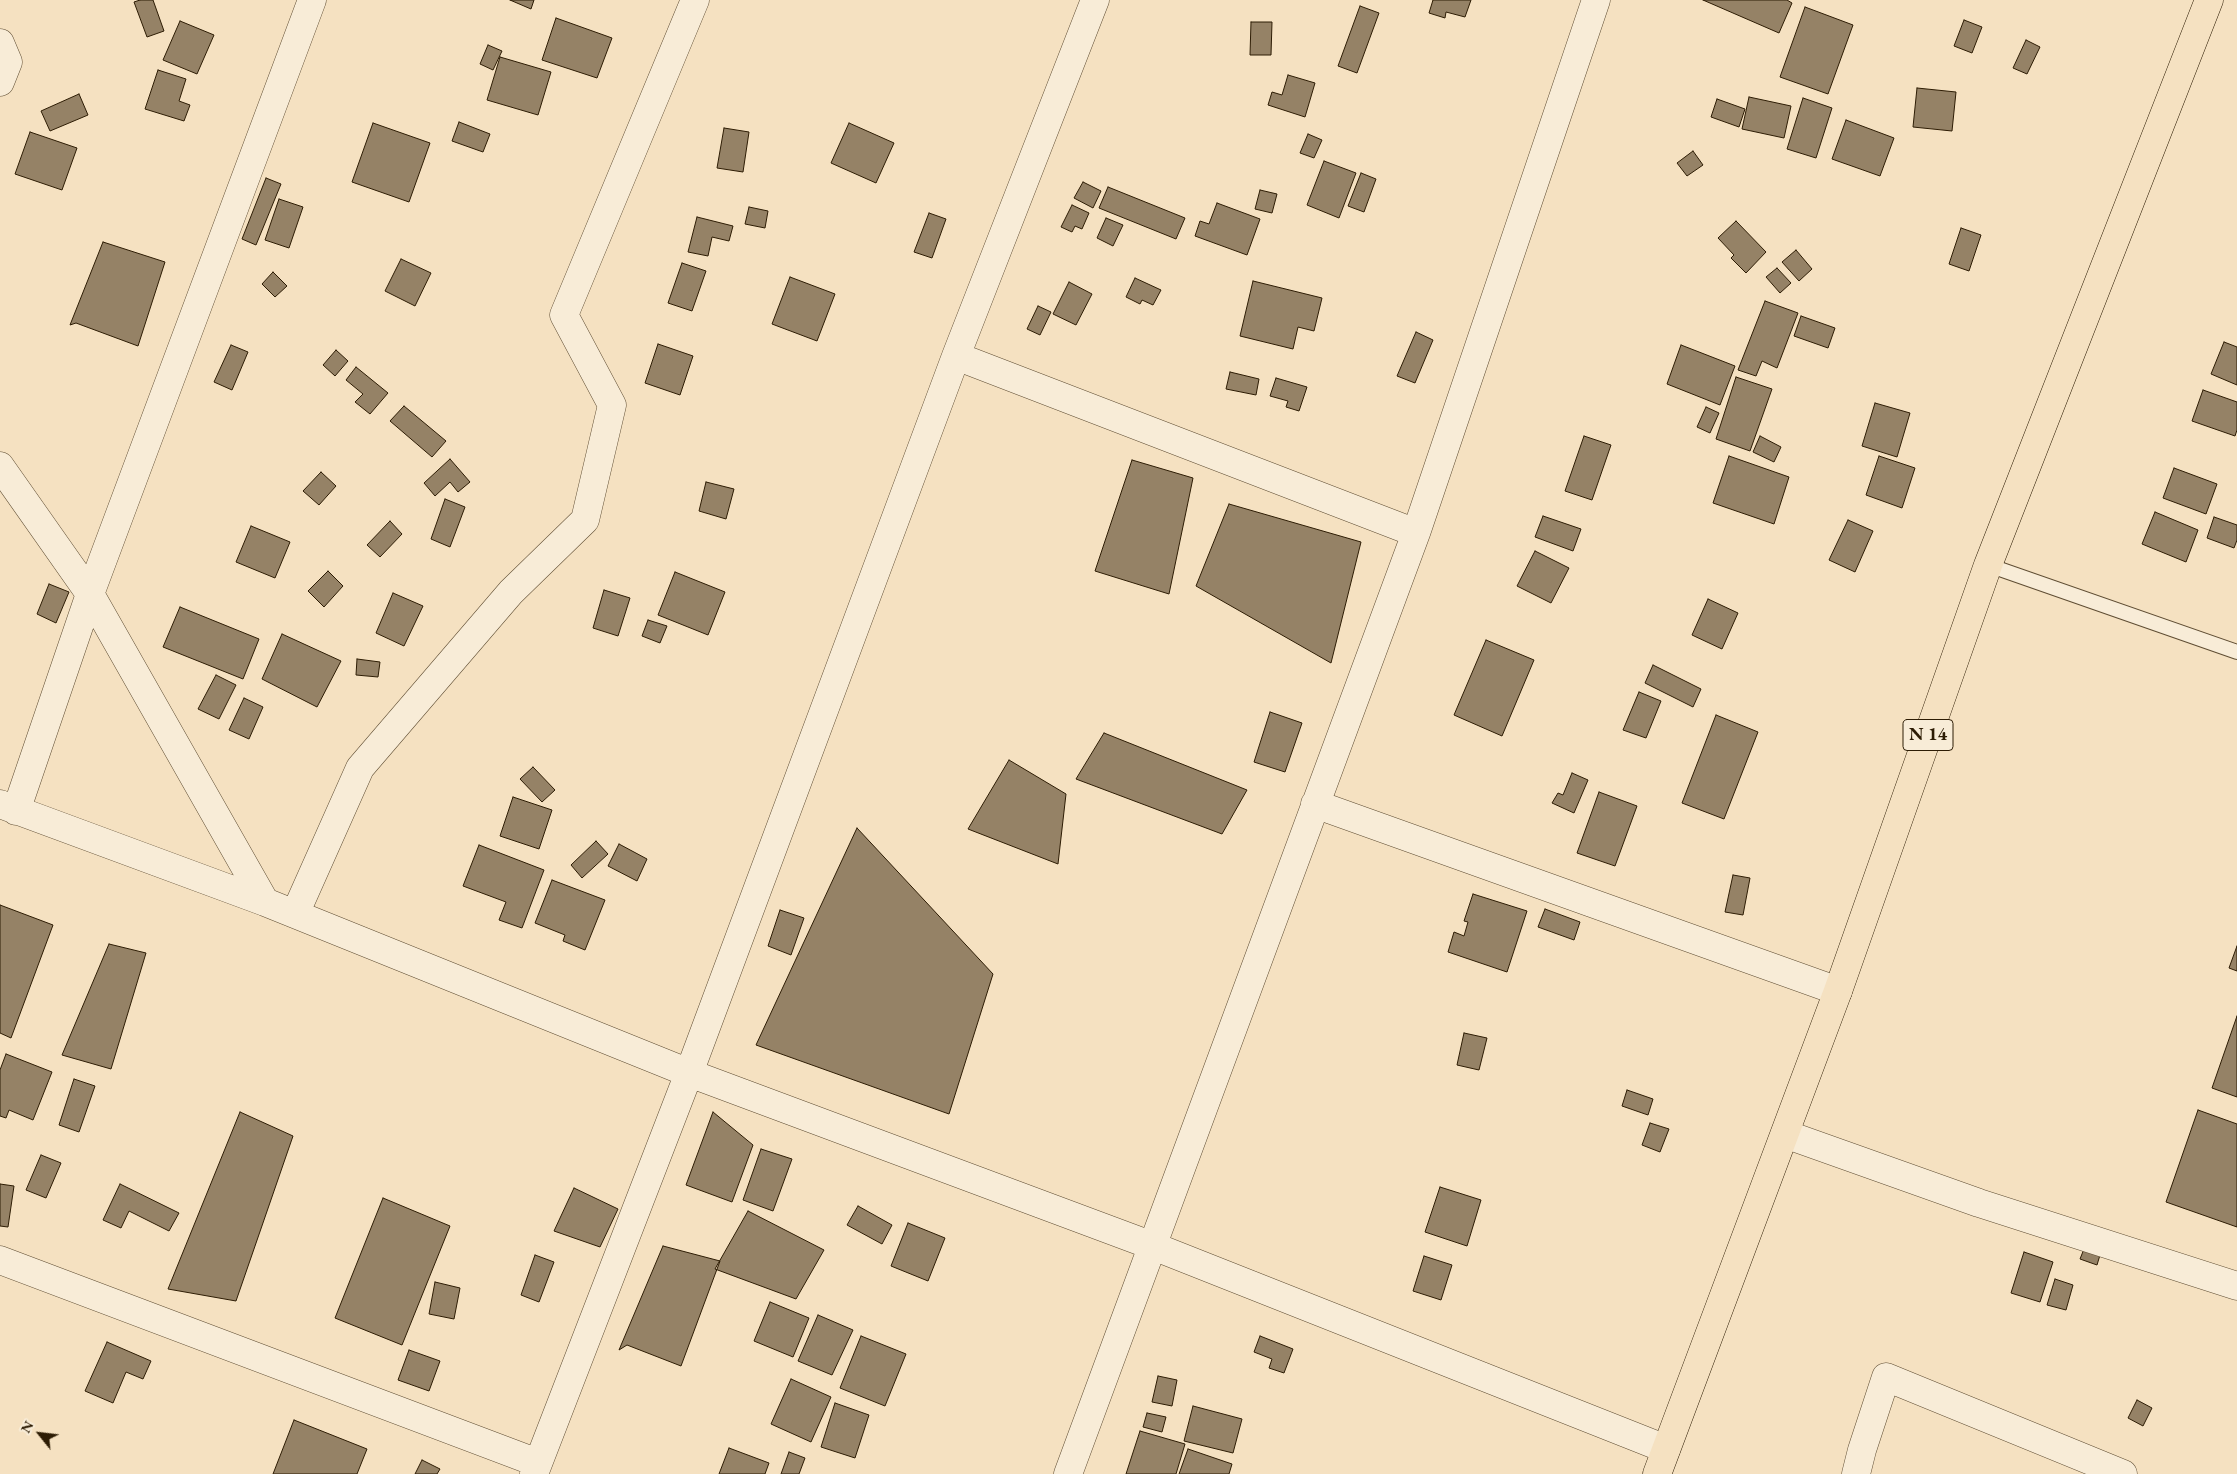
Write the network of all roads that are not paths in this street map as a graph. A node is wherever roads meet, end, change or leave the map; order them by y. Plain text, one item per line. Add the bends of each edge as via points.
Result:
1 (312, 0) edge
2 (695, 0) edge
3 (1095, 0) edge
4 (1596, 0) edge
5 (2210, 0) edge
6 (0, 43) edge
7 (0, 82) edge
8 (956, 356) junction
9 (0, 466) edge
10 (1416, 533) junction
11 (1988, 565) junction
12 (90, 594) junction
13 (2237, 652) edge
14 (1315, 804) junction
15 (8, 808) edge
16 (265, 902) junction
17 (295, 914) junction
18 (1838, 991) junction
19 (689, 1073) junction
20 (1785, 1134) junction
21 (1153, 1246) junction
22 (0, 1260) edge
23 (2237, 1286) edge
24 (1661, 1462) edge
25 (536, 1469) edge
26 (1068, 1474) edge
27 (1856, 1474) edge
28 (2123, 1474) edge

1 - 12 street
2 - 17 street via 564,314 612,405 585,520 511,592 360,768
3 - 8 street
4 - 10 street
5 - 11 main road, N 14
6 - 7 street via 8,62
8 - 10 street
8 - 19 street
9 - 12 street
10 - 14 street
11 - 13 lane
11 - 18 main road, N 14
12 - 15 street
12 - 16 street
14 - 18 street
14 - 21 street
15 - 16 street
16 - 17 street
17 - 19 street
18 - 20 main road, N 14
19 - 21 street
19 - 25 street
20 - 23 street via 1979,1203
20 - 24 main road, N 14
21 - 24 street
21 - 26 street
22 - 25 street
27 - 28 street via 1886,1377

